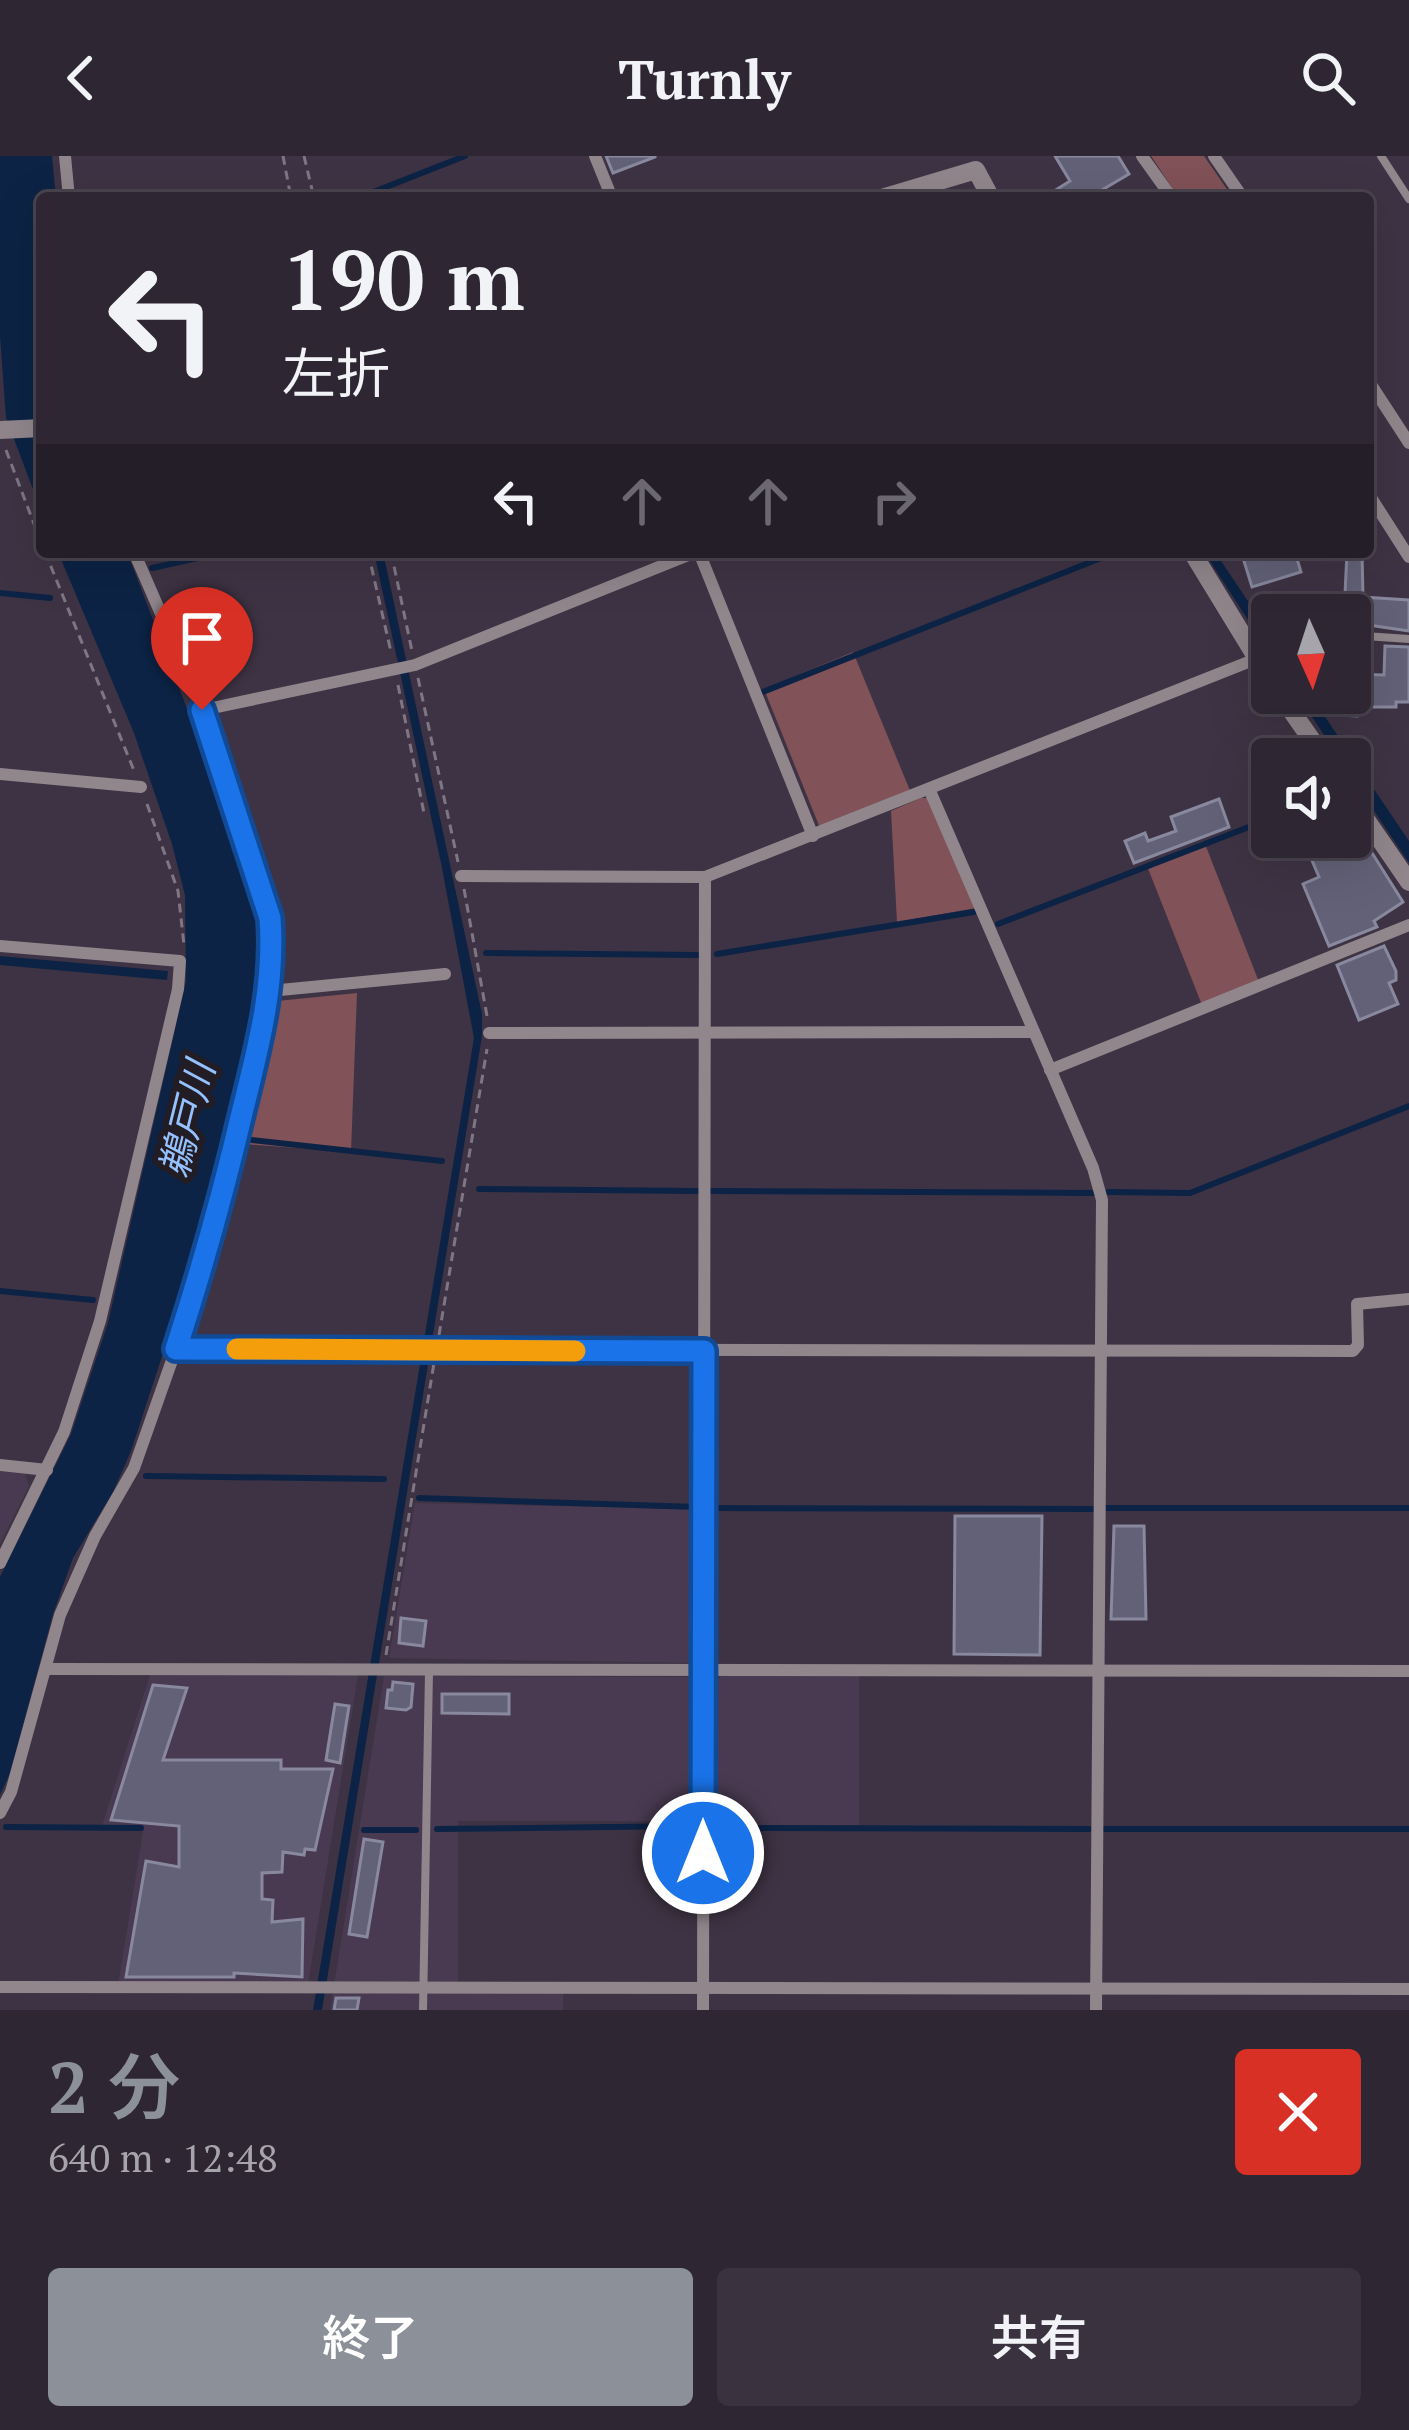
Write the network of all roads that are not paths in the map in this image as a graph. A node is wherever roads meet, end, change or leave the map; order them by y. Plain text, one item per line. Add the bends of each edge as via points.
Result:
1 (65, 156) edge
2 (595, 156) edge
3 (1142, 156) edge
4 (1214, 156) edge
5 (1381, 156) edge
6 (973, 163) edge
7 (68, 192) edge
8 (609, 192) edge
9 (897, 192) edge
10 (988, 192) edge
11 (1168, 192) edge
12 (1239, 192) edge
13 (1409, 199) edge
14 (1374, 389) edge
15 (0, 421) edge
16 (36, 428) edge
17 (0, 430) edge
18 (1409, 443) edge
19 (1374, 502) edge
20 (1409, 556) edge
21 (137, 558) edge
22 (683, 558) edge
23 (700, 558) edge
24 (1196, 558) edge
25 (1251, 636) edge
26 (1371, 636) edge
27 (1409, 639) edge
28 (1251, 659) edge
29 (202, 710) junction
30 (0, 774) edge
31 (141, 787) road end
32 (931, 791) junction
33 (1371, 827) edge
34 (813, 836) junction
35 (461, 876) road end
36 (705, 878) junction
37 (1409, 882) edge
38 (1409, 926) edge
39 (0, 946) edge
40 (445, 974) dead end
41 (270, 991) junction
42 (705, 1032) junction
43 (1034, 1033) junction
44 (489, 1034) road end
45 (1050, 1070) junction
46 (1409, 1299) edge
47 (176, 1349) junction
48 (704, 1351) junction
49 (1101, 1352) junction
50 (0, 1466) edge
51 (47, 1470) junction
52 (0, 1562) edge
53 (46, 1669) junction
54 (429, 1669) junction
55 (1099, 1670) junction
56 (703, 1671) junction
57 (1409, 1671) edge
58 (0, 1813) edge
59 (0, 1987) edge
60 (424, 1987) junction
61 (1096, 1989) junction
62 (1409, 1989) edge
63 (703, 1990) junction
64 (423, 2010) edge
65 (703, 2010) edge
66 (1096, 2010) edge

1 - 7 street
2 - 8 street
3 - 11 street
4 - 12 street
5 - 13 lane
6 - 9 street
6 - 10 street
14 - 18 street
15 - 17 street
16 - 17 street
19 - 20 street
21 - 29 street
22 - 29 street via 408,666
23 - 34 street
24 - 25 street
26 - 27 lane
28 - 32 street
29 - 41 street via 270,918
30 - 31 street
32 - 34 street
32 - 43 street
33 - 37 street
34 - 36 street
35 - 36 street
36 - 42 street
38 - 45 street
39 - 51 street via 180,961 100,1321
40 - 41 street
41 - 47 street via 215,1227
42 - 43 street
42 - 44 street
42 - 48 street
43 - 45 street
45 - 49 street via 1100,1186
46 - 49 street via 1357,1304 1353,1351
47 - 48 street
47 - 53 street via 134,1468 60,1615
48 - 49 street
48 - 56 street
49 - 55 street
50 - 51 street
51 - 52 street
53 - 54 street
53 - 58 street
54 - 56 street
54 - 60 lane
55 - 56 street
55 - 57 street
55 - 61 street
56 - 63 street
59 - 60 street
60 - 63 street
60 - 64 lane
61 - 62 street
61 - 63 street
61 - 66 street
63 - 65 street

